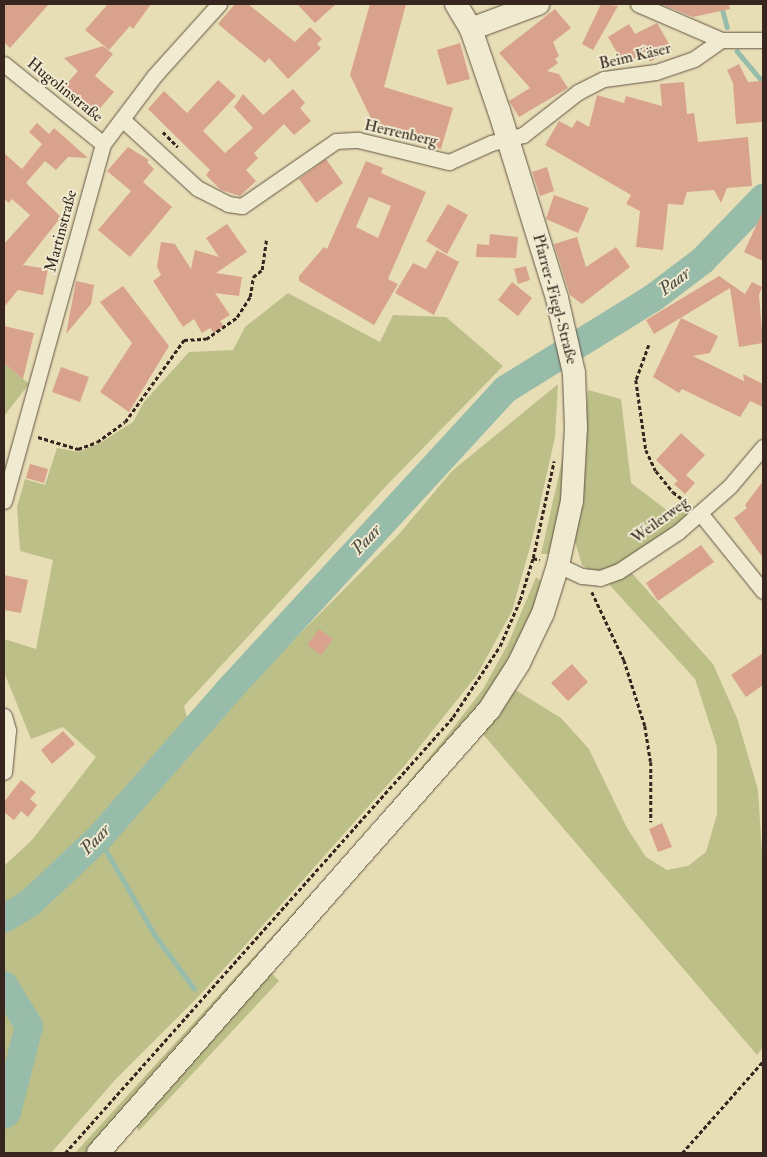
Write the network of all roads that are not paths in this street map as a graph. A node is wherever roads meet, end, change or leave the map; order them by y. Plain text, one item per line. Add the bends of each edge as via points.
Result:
1 (219, 4) edge
2 (456, 4) edge
3 (538, 4) edge
4 (638, 4) edge
5 (471, 29) junction
6 (721, 40) junction
7 (763, 40) edge
8 (4, 64) edge
9 (122, 119) junction
10 (508, 140) junction
11 (104, 144) junction
12 (24, 432) junction
13 (763, 447) edge
14 (4, 468) edge
15 (4, 501) edge
16 (700, 513) junction
17 (558, 565) junction
18 (763, 591) edge
19 (4, 716) edge
20 (4, 772) edge
21 (98, 1153) edge

1 - 9 street, Martinstraße via 155,75
2 - 5 main road, Pfarrer-Fiegl-Straße
3 - 5 main road
4 - 6 street, Beim Käser
5 - 10 main road, Pfarrer-Fiegl-Straße
6 - 7 street, Beim Käser
6 - 10 street, Beim Käser via 694,59 656,72 604,79 578,92 523,135
8 - 11 street, Hugolinstraße
9 - 10 street, Herrenberg via 197,188 228,204 242,206 336,141 358,140 449,162
9 - 11 street, Martinstraße
10 - 17 main road, Pfarrer-Fiegl-Straße via 558,298 574,372 576,428 572,501
11 - 12 street, Martinstraße
12 - 14 street
12 - 15 street, Martinstraße
13 - 16 street, Weilerweg via 730,486
16 - 17 street, Weilerweg via 678,532 619,571 600,578 582,576
16 - 18 street
17 - 21 main road, Pfarrer-Fiegl-Straße via 543,613 519,663 489,710
19 - 20 street via 8,730

